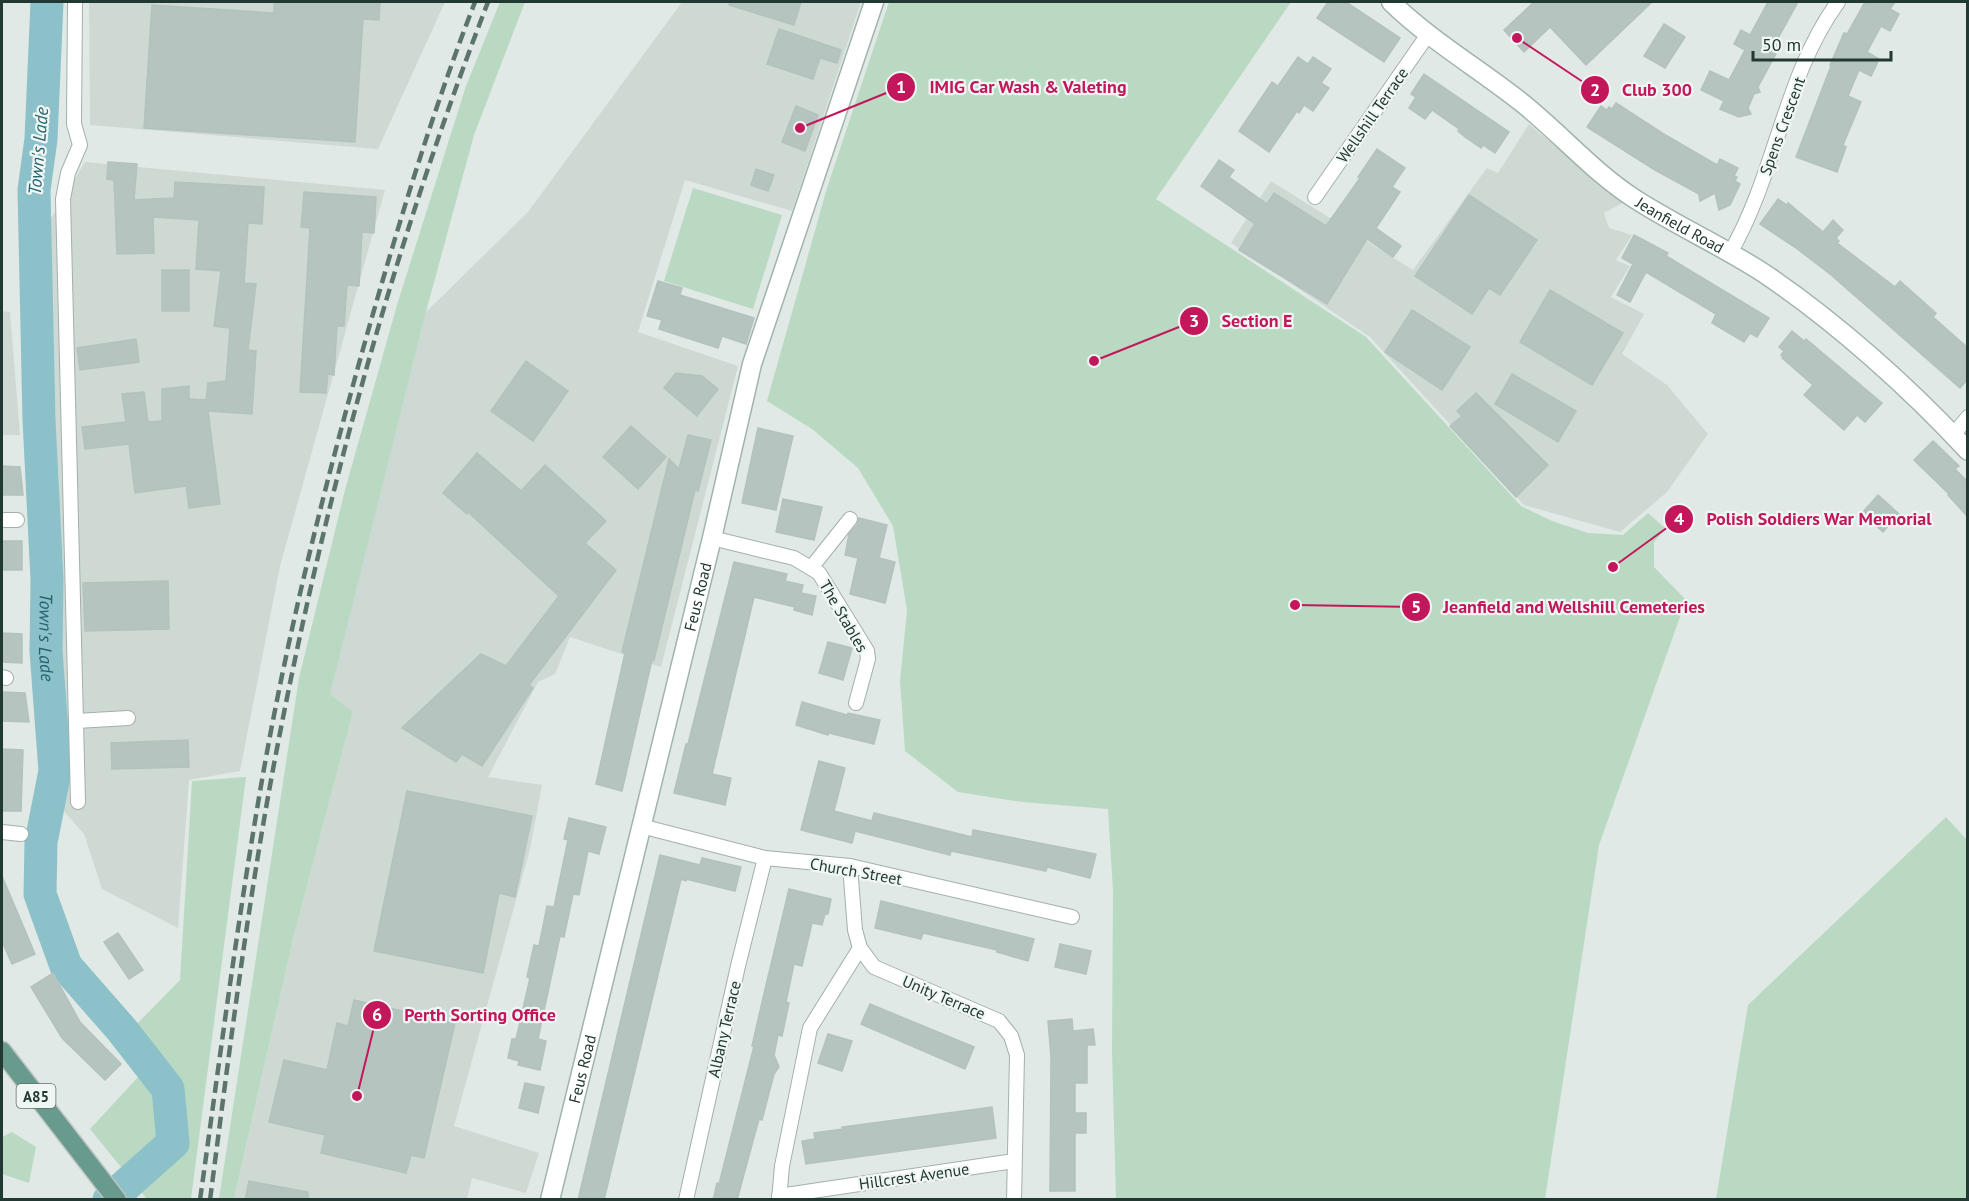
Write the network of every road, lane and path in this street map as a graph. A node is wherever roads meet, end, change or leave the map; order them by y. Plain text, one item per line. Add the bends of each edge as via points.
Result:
1 (75, 2) edge
2 (874, 2) edge
3 (1838, 2) edge
4 (1400, 4) edge
5 (1429, 33) junction
6 (1315, 197) dead end
7 (1730, 253) junction
8 (1968, 417) edge
9 (1953, 435) junction
10 (1968, 451) edge
11 (850, 519) dead end
12 (2, 520) edge
13 (17, 520) dead end
14 (712, 538) junction
15 (811, 568) junction
16 (856, 703) dead end
17 (128, 718) dead end
18 (76, 721) junction
19 (78, 802) dead end
20 (641, 826) junction
21 (2, 832) edge
22 (21, 834) dead end
23 (765, 858) junction
24 (850, 866) junction
25 (1072, 917) dead end
26 (860, 948) junction
27 (2, 1051) edge
28 (1014, 1161) junction
29 (779, 1198) edge
30 (117, 1199) edge
31 (550, 1200) edge
32 (686, 1200) edge
33 (1014, 1200) edge

1 - 18 street via 74,124 80,145 68,173 63,199
2 - 14 street, Feus Road via 752,364
3 - 7 street, Spens Crescent via 1808,56 1746,222
4 - 5 street, Jeanfield Road
5 - 6 street, Wellshill Terrace
5 - 7 street, Jeanfield Road via 1522,103 1615,185
7 - 9 street, Jeanfield Road via 1796,296 1876,362
8 - 9 street
9 - 10 street, Jeanfield Road
11 - 15 street, The Stables
12 - 13 street
14 - 15 street, The Stables via 784,555
14 - 20 street, Feus Road
15 - 16 street, The Stables via 826,582 867,651
17 - 18 street
18 - 19 street
20 - 23 street, Church Street
20 - 31 street, Feus Road
21 - 22 street
23 - 24 street, Church Street
23 - 32 street, Albany Terrace
24 - 25 street, Church Street
24 - 26 street
26 - 28 street, Unity Terrace via 874,967 999,1021 1011,1036 1017,1055
26 - 29 street via 810,1029
27 - 30 main road, A85
28 - 29 street, Hillcrest Avenue
28 - 33 street, Unity Terrace

